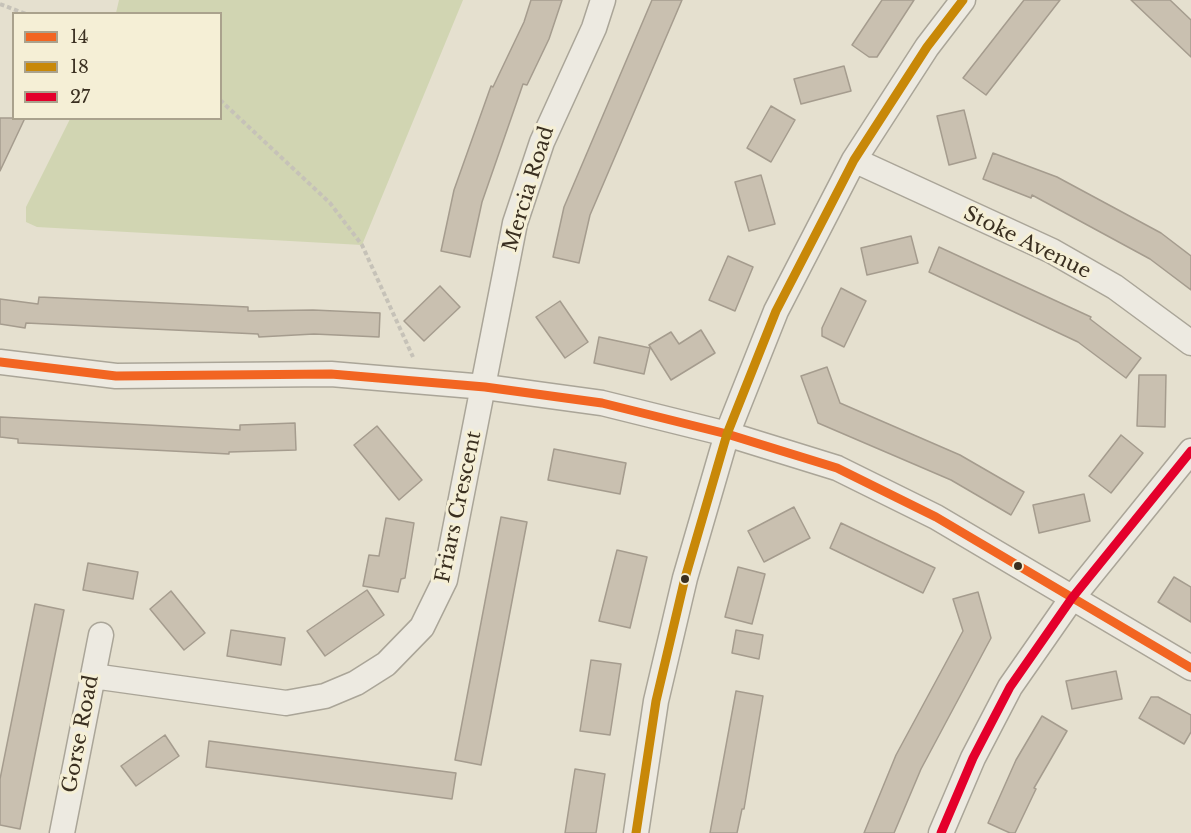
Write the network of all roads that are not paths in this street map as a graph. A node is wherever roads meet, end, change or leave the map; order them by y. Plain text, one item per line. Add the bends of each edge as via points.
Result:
1 (603, 0) edge
2 (963, 0) edge
3 (854, 160) junction
4 (1191, 343) edge
5 (0, 362) edge
6 (484, 387) junction
7 (727, 434) junction
8 (1191, 451) edge
9 (1072, 598) junction
10 (101, 635) dead end
11 (1191, 668) edge
12 (93, 676) junction
13 (62, 833) edge
14 (636, 833) edge
15 (941, 833) edge

1 - 6 street, Mercia Road via 528,180 505,269
2 - 3 street via 927,47
3 - 4 street, Stoke Avenue via 1052,252 1115,287
3 - 7 street via 776,311
5 - 6 street via 116,376 331,374
6 - 7 street via 602,403
6 - 12 street, Friars Crescent via 445,580 422,627 386,664 325,696 286,703
7 - 9 street via 837,468 936,517
7 - 14 street via 685,578 656,701
8 - 9 street
9 - 11 street
9 - 15 street via 1010,687 973,758
10 - 12 street, Gorse Road
12 - 13 street, Gorse Road

